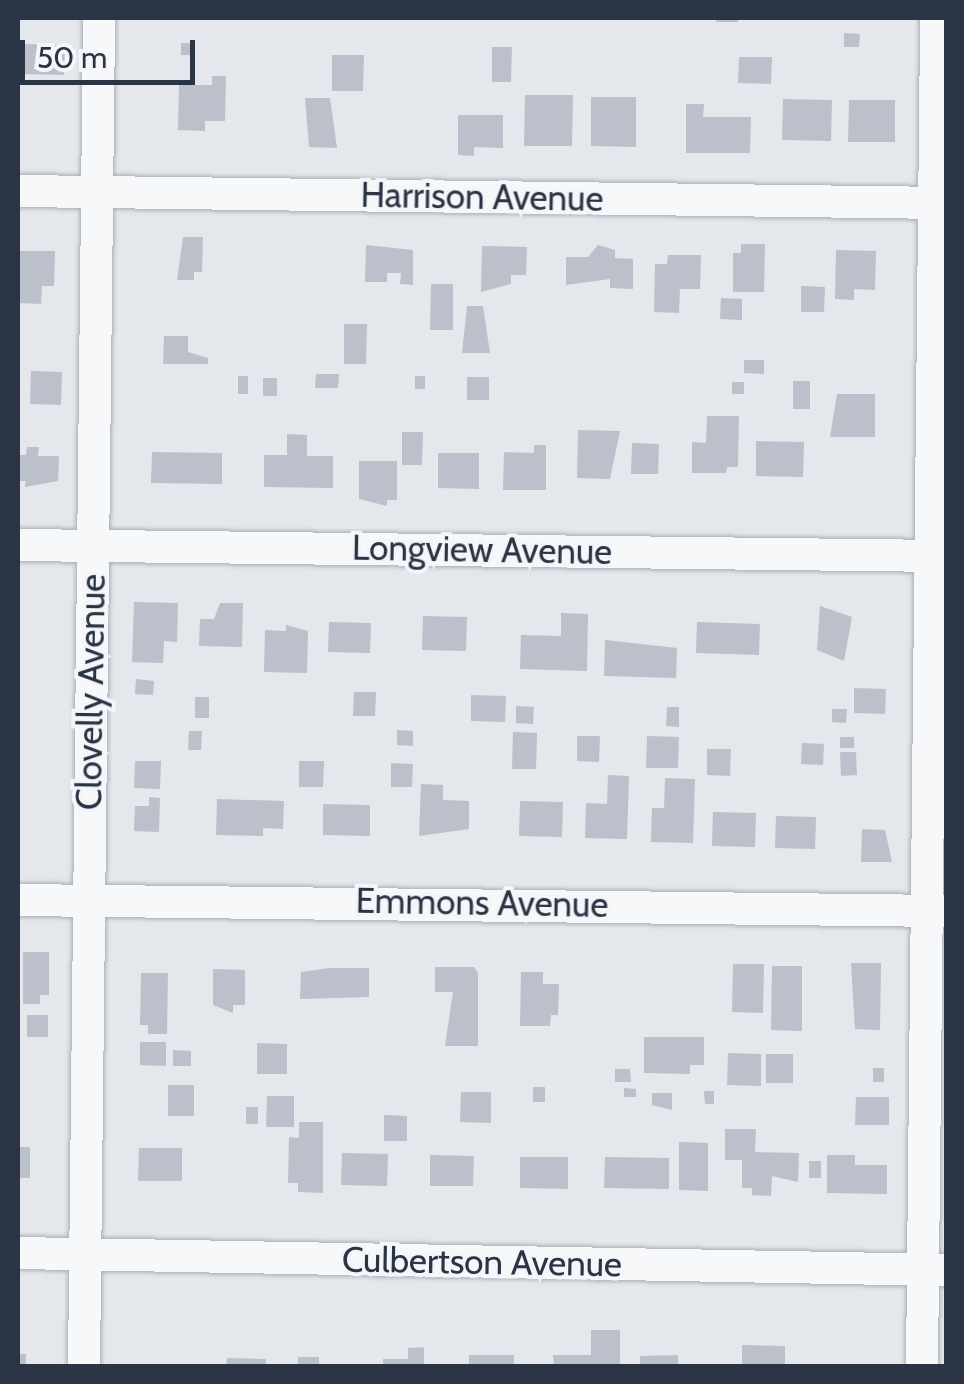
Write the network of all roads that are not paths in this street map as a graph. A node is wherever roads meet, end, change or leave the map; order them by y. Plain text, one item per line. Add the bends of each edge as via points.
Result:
1 (100, 18) edge
2 (936, 18) edge
3 (18, 192) edge
4 (96, 192) junction
5 (940, 203) edge
6 (18, 545) edge
7 (93, 546) junction
8 (939, 555) edge
9 (18, 900) edge
10 (89, 902) junction
11 (936, 911) edge
12 (18, 1253) edge
13 (85, 1254) junction
14 (935, 1270) edge
15 (84, 1366) edge
16 (922, 1366) edge

1 - 4 street, Clovelly Avenue
2 - 5 street
3 - 4 street, Harrison Avenue
4 - 5 street, Harrison Avenue
4 - 7 street, Clovelly Avenue
5 - 8 street
6 - 7 street, Longview Avenue
7 - 8 street, Longview Avenue
7 - 10 street, Clovelly Avenue
8 - 11 street
9 - 10 street, Emmons Avenue
10 - 11 street, Emmons Avenue
10 - 13 street, Clovelly Avenue
11 - 14 street
12 - 13 street, Culbertson Avenue
13 - 14 street, Culbertson Avenue
13 - 15 street, Clovelly Avenue
14 - 16 street

